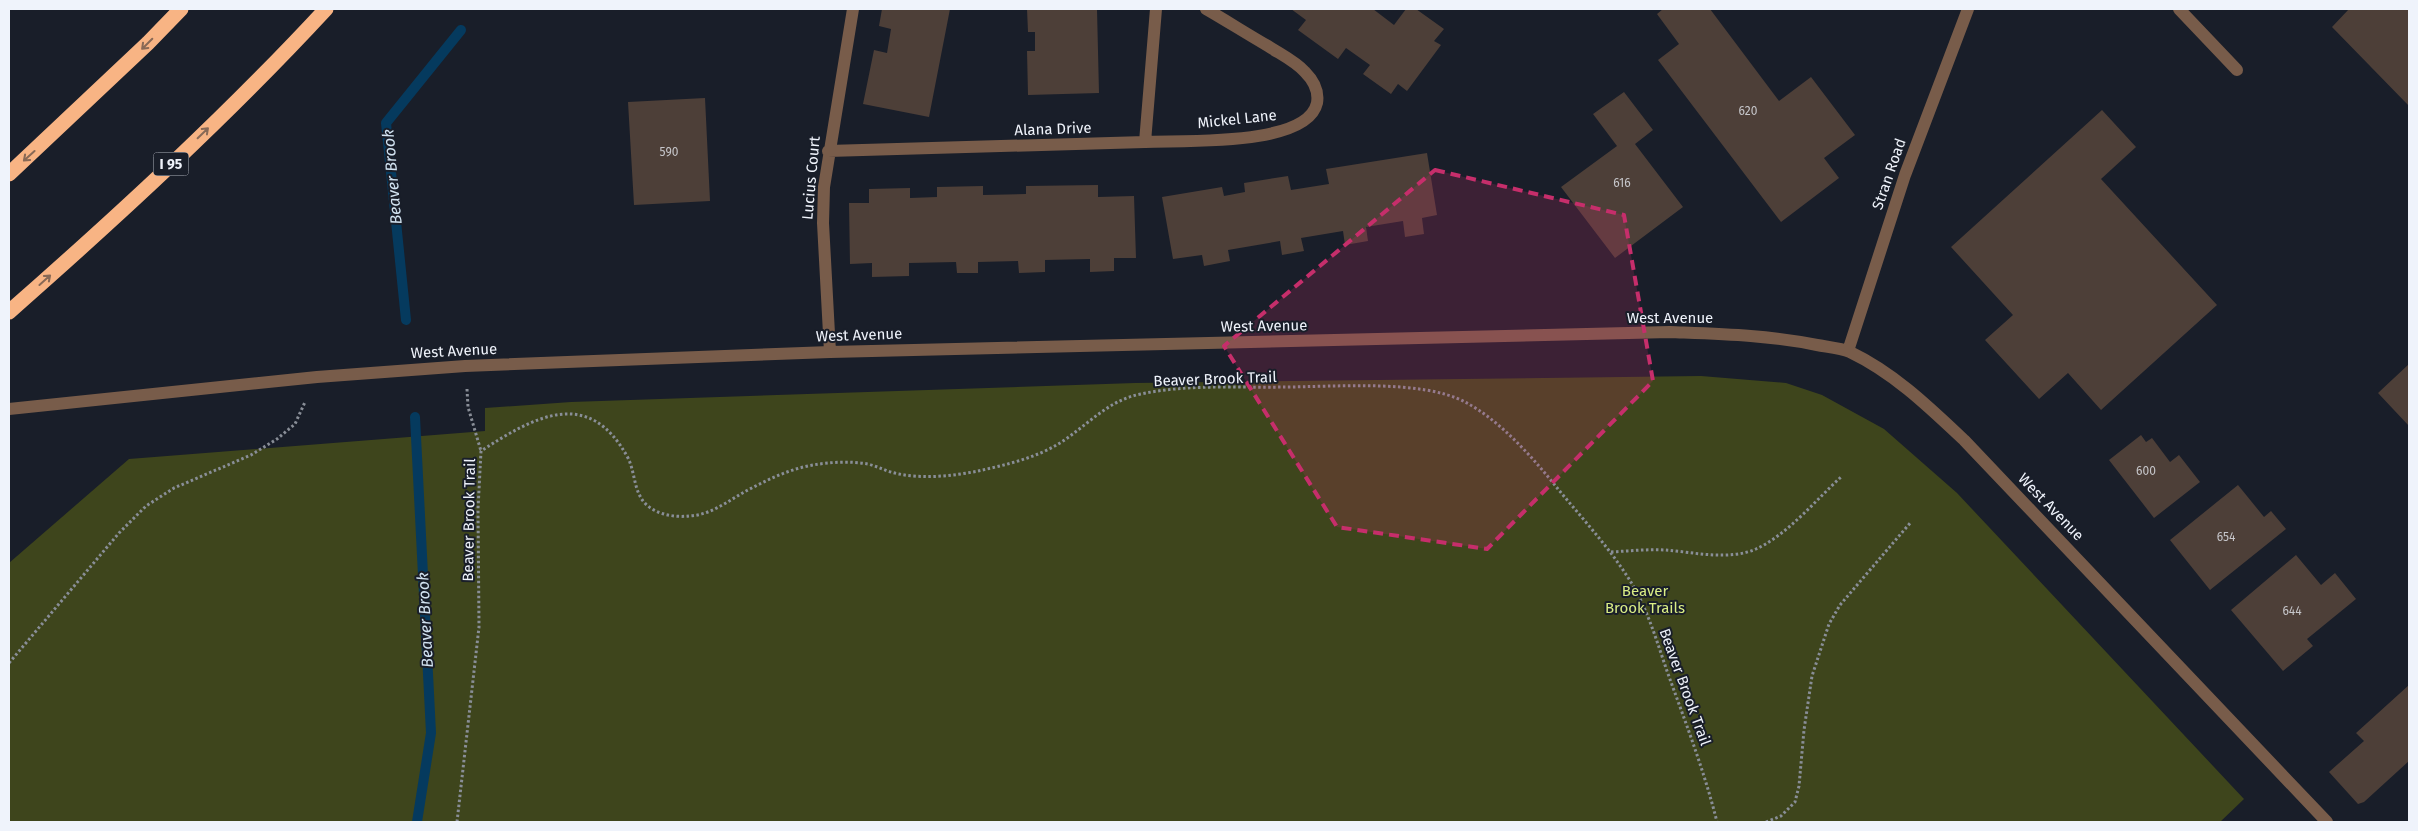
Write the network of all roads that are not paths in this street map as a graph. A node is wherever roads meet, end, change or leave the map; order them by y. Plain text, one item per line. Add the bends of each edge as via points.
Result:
1 (181, 9) edge
2 (326, 9) edge
3 (853, 9) edge
4 (1156, 9) edge
5 (1206, 9) edge
6 (1968, 9) edge
7 (2179, 9) edge
8 (2236, 70) dead end
9 (1145, 142) junction
10 (828, 151) junction
11 (9, 174) edge
12 (9, 312) edge
13 (830, 352) junction
14 (1848, 352) junction
15 (9, 409) edge
16 (2327, 822) edge

1 -> 11 highway
12 -> 2 highway, I 95 via 141,193
3 - 10 street, Lucius Court
4 - 9 street
5 - 9 street, Mickel Lane via 1305,72 1315,85 1316,109 1294,128 1272,135
6 - 14 street, Stran Road via 1905,175
7 - 8 street
9 - 10 street, Alana Drive
10 - 13 street, Lucius Court via 823,223
13 - 14 street, West Avenue via 1670,332 1760,336
13 - 15 street, West Avenue via 465,366 317,377
14 - 16 street, West Avenue via 1901,384 1964,440

